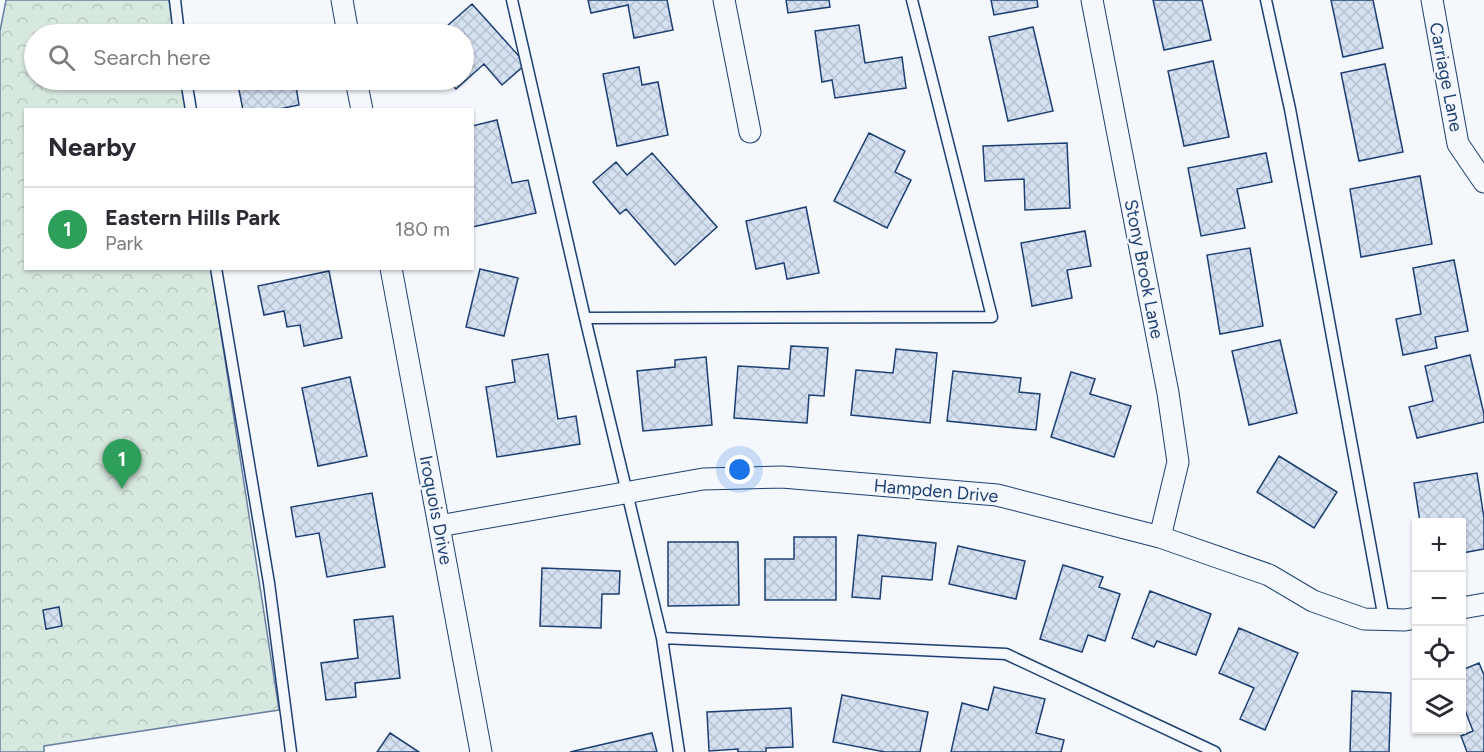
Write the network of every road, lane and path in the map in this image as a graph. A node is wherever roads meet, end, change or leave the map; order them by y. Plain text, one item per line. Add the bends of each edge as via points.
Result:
1 (175, 0) edge
2 (342, 0) edge
3 (512, 0) edge
4 (724, 0) edge
5 (912, 0) edge
6 (1092, 0) edge
7 (1266, 0) edge
8 (1432, 0) edge
9 (178, 24) edge
10 (346, 24) edge
11 (188, 90) edge
12 (358, 90) edge
13 (191, 108) edge
14 (362, 108) edge
15 (750, 132) dead end
16 (1484, 182) edge
17 (216, 270) edge
18 (391, 270) edge
19 (585, 318) junction
20 (627, 493) junction
21 (439, 526) junction
22 (1160, 537) junction
23 (1484, 604) edge
24 (1466, 607) edge
25 (1412, 619) edge
26 (1384, 620) junction
27 (662, 638) junction
28 (291, 752) edge
29 (481, 752) edge
30 (679, 752) edge
31 (1215, 752) edge

1 - 9 lane
2 - 10 street
3 - 19 lane
4 - 15 street
5 - 19 lane via 992,317
6 - 22 street, Stony Brook Lane via 1178,462
7 - 26 lane via 1290,109
8 - 16 street, Carriage Lane via 1458,144
11 - 13 lane
12 - 14 street
17 - 28 lane via 269,583
18 - 21 street, Iroquois Drive
19 - 20 lane
20 - 21 street, Hampden Drive
20 - 22 street, Hampden Drive via 703,480 782,477 997,495
20 - 27 lane
21 - 29 street, Iroquois Drive
22 - 26 street, Hampden Drive via 1269,575 1313,601 1364,619
23 - 24 street
25 - 26 street, Hampden Drive
27 - 30 lane
27 - 31 lane via 1006,654

